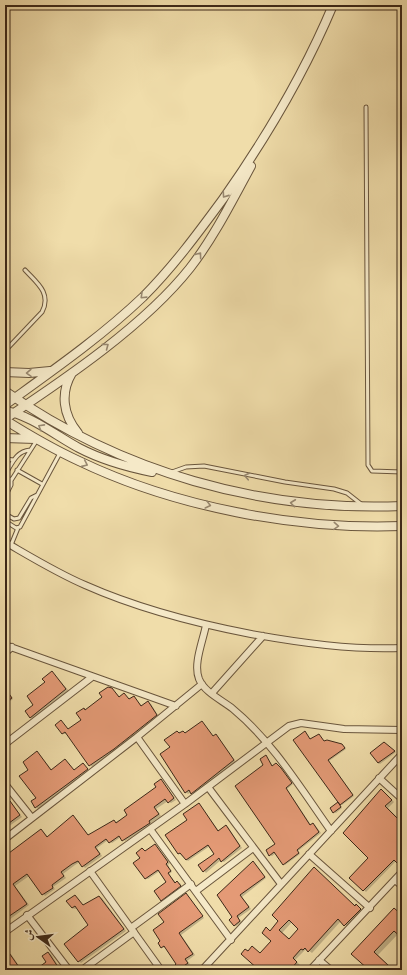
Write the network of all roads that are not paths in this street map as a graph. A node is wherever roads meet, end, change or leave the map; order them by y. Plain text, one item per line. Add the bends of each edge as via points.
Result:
1 (333, 5) edge
2 (366, 107) dead end
3 (270, 128) junction
4 (24, 270) dead end
5 (5, 351) edge
6 (53, 370) junction
7 (75, 370) junction
8 (6, 372) edge
9 (5, 391) edge
10 (14, 398) junction
11 (5, 404) edge
12 (26, 405) junction
13 (5, 411) edge
14 (14, 413) junction
15 (5, 420) edge
16 (5, 438) edge
17 (82, 438) junction
18 (38, 440) junction
19 (30, 450) junction
20 (60, 452) junction
21 (6, 460) edge
22 (14, 460) junction
23 (17, 470) junction
24 (402, 472) edge
25 (169, 474) junction
26 (5, 475) edge
27 (11, 479) junction
28 (42, 484) junction
29 (5, 490) edge
30 (37, 495) junction
31 (5, 496) edge
32 (402, 506) edge
33 (363, 507) junction
34 (5, 514) edge
35 (5, 521) edge
36 (402, 526) edge
37 (18, 528) junction
38 (8, 544) edge
39 (206, 625) junction
40 (264, 636) junction
41 (5, 645) edge
42 (12, 648) junction
43 (402, 648) edge
44 (5, 653) edge
45 (92, 677) junction
46 (202, 684) junction
47 (212, 693) junction
48 (176, 706) junction
49 (402, 730) edge
50 (137, 737) junction
51 (268, 743) junction
52 (5, 744) edge
53 (402, 754) edge
54 (379, 778) junction
55 (5, 784) edge
56 (208, 787) junction
57 (402, 799) edge
58 (185, 804) junction
59 (32, 818) junction
60 (150, 829) junction
61 (331, 830) junction
62 (5, 839) edge
63 (253, 848) junction
64 (309, 854) junction
65 (90, 871) junction
66 (402, 872) edge
67 (395, 880) junction
68 (191, 884) junction
69 (281, 884) junction
70 (402, 886) edge
71 (196, 891) junction
72 (370, 908) junction
73 (27, 915) junction
74 (132, 930) junction
75 (5, 932) edge
76 (231, 940) junction
77 (319, 960) junction
78 (69, 970) edge
79 (82, 970) edge
80 (161, 970) edge
81 (202, 970) edge
82 (310, 970) edge
83 (331, 970) edge

1 - 3 street via 303,70
2 - 24 lane via 368,465 372,471
3 -> 6 street via 210,216 164,274 128,310
7 -> 3 street via 134,323 168,292 189,268 216,229
4 - 5 lane via 42,288 45,304 42,312
6 -> 8 street
6 - 10 street
7 - 12 street
7 - 17 street via 66,388 65,404 70,422
9 - 10 street
10 - 11 street
10 - 12 street
11 - 12 street
12 - 14 street
12 - 17 street
13 - 14 street
14 - 15 street
25 -> 14 street via 108,461
15 - 18 street
16 - 18 street
17 - 25 street
18 - 19 lane
18 - 20 street
19 - 22 lane via 21,451
19 - 23 lane
20 - 28 lane
20 -> 36 street via 136,484 236,511 319,524
21 - 22 lane
22 - 26 lane
23 - 27 lane
23 - 28 lane
33 -> 25 street via 273,500 219,489
33 -> 25 lane via 341,490 260,478 204,466 186,467
27 - 29 lane
27 - 31 lane
28 - 30 lane
30 - 34 lane via 31,498 19,518 14,519
30 - 37 lane
32 - 33 street
35 - 37 lane
37 - 38 lane
38 - 39 street via 59,573 109,596 162,614
39 - 40 street
39 - 46 street via 198,667 198,676
40 - 43 street via 331,646
40 - 47 street
41 - 42 street
42 - 44 street
42 - 45 street
45 - 48 street
45 - 52 street
46 - 47 street
46 - 48 street
47 - 51 street via 241,716
48 - 50 street
49 - 51 street via 344,730 295,724
50 - 58 street
50 - 59 street
51 - 56 street
51 - 61 street
53 - 54 street
54 - 57 street
54 - 61 street
55 - 59 street
56 - 58 street
56 - 63 street
58 - 60 street
59 - 62 street
60 - 65 street
60 - 68 street
61 - 64 street
63 - 69 street
63 - 71 street
64 - 69 street
64 - 72 street
65 - 73 street
65 - 74 street
66 - 67 street
67 - 70 street
67 - 72 street
68 - 71 street
68 - 74 street
69 - 76 street
71 - 76 street
72 - 77 street
73 - 75 street
73 - 78 street
74 - 79 street
74 - 80 street
76 - 81 street
77 - 82 street
77 - 83 street

